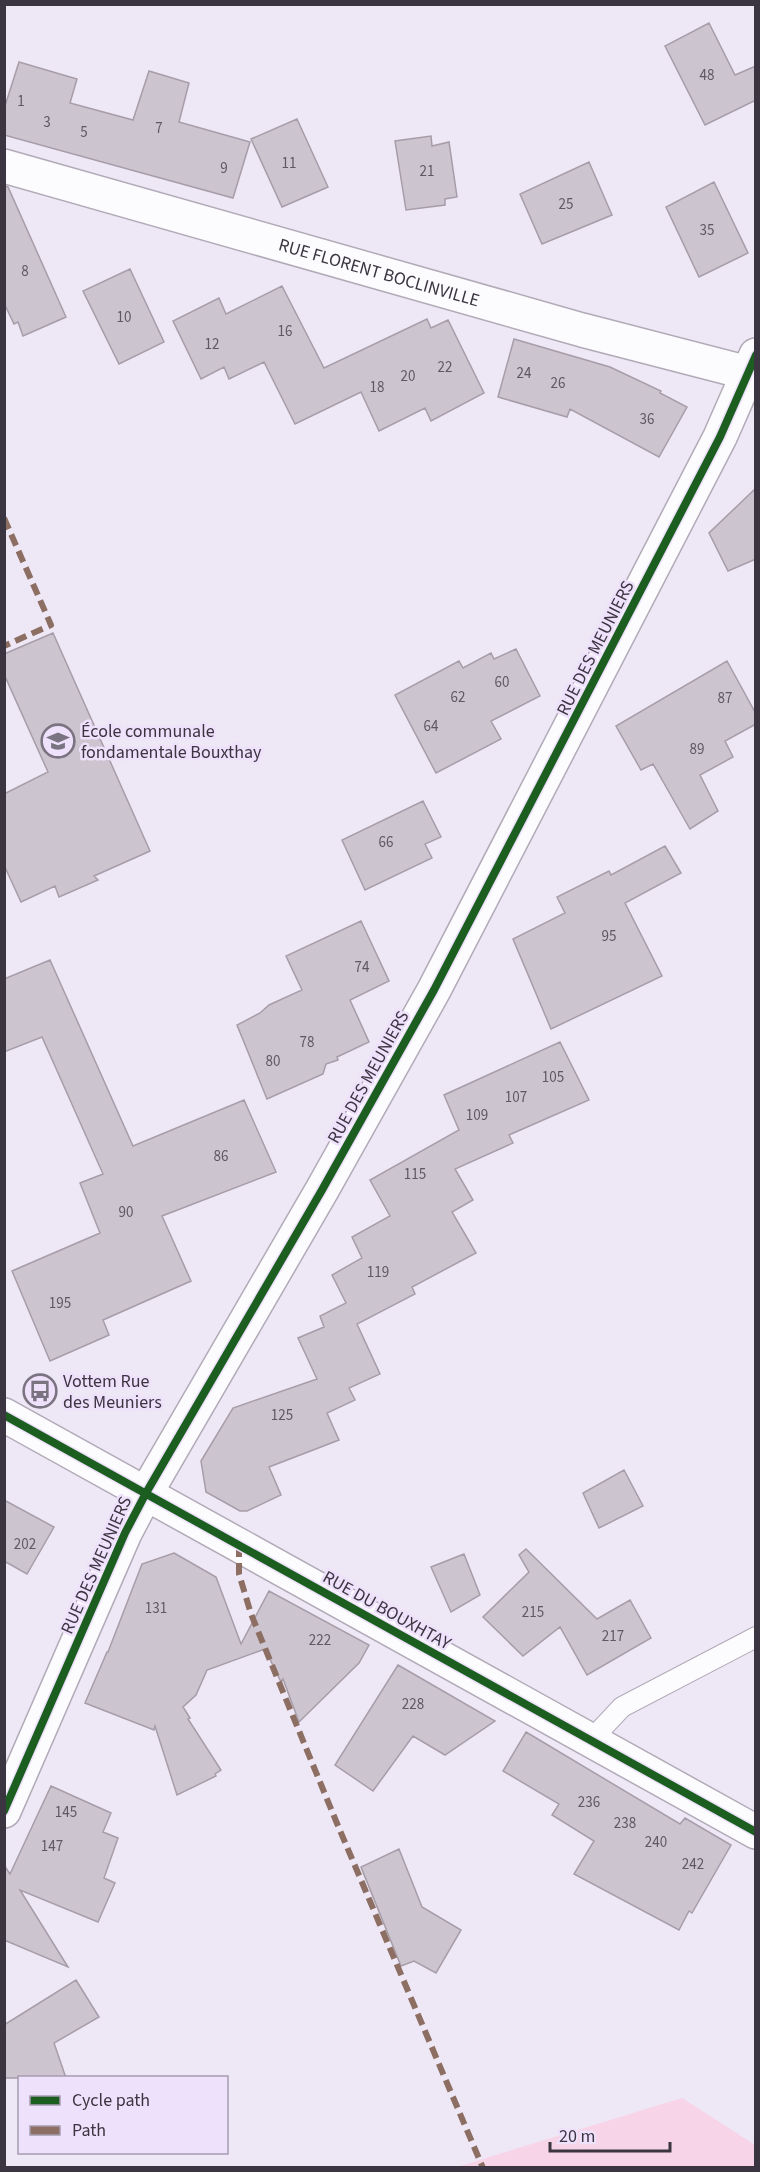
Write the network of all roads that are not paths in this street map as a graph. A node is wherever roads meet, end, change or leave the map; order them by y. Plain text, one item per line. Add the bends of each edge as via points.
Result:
1 (4, 166) edge
2 (753, 368) edge
3 (4, 1415) edge
4 (146, 1493) junction
5 (756, 1637) edge
6 (591, 1740) junction
7 (4, 1811) edge
8 (756, 1832) edge

1 - 2 street, RUE FLORENT BOCLINVILLE via 582,330
2 - 4 street, RUE DES MEUNIERS via 434,990
3 - 4 street, RUE DU BOUXHTAY
4 - 6 street, RUE DU BOUXHTAY
4 - 7 street, RUE DES MEUNIERS
5 - 6 lane via 622,1707
6 - 8 street, RUE DU BOUXHTAY

